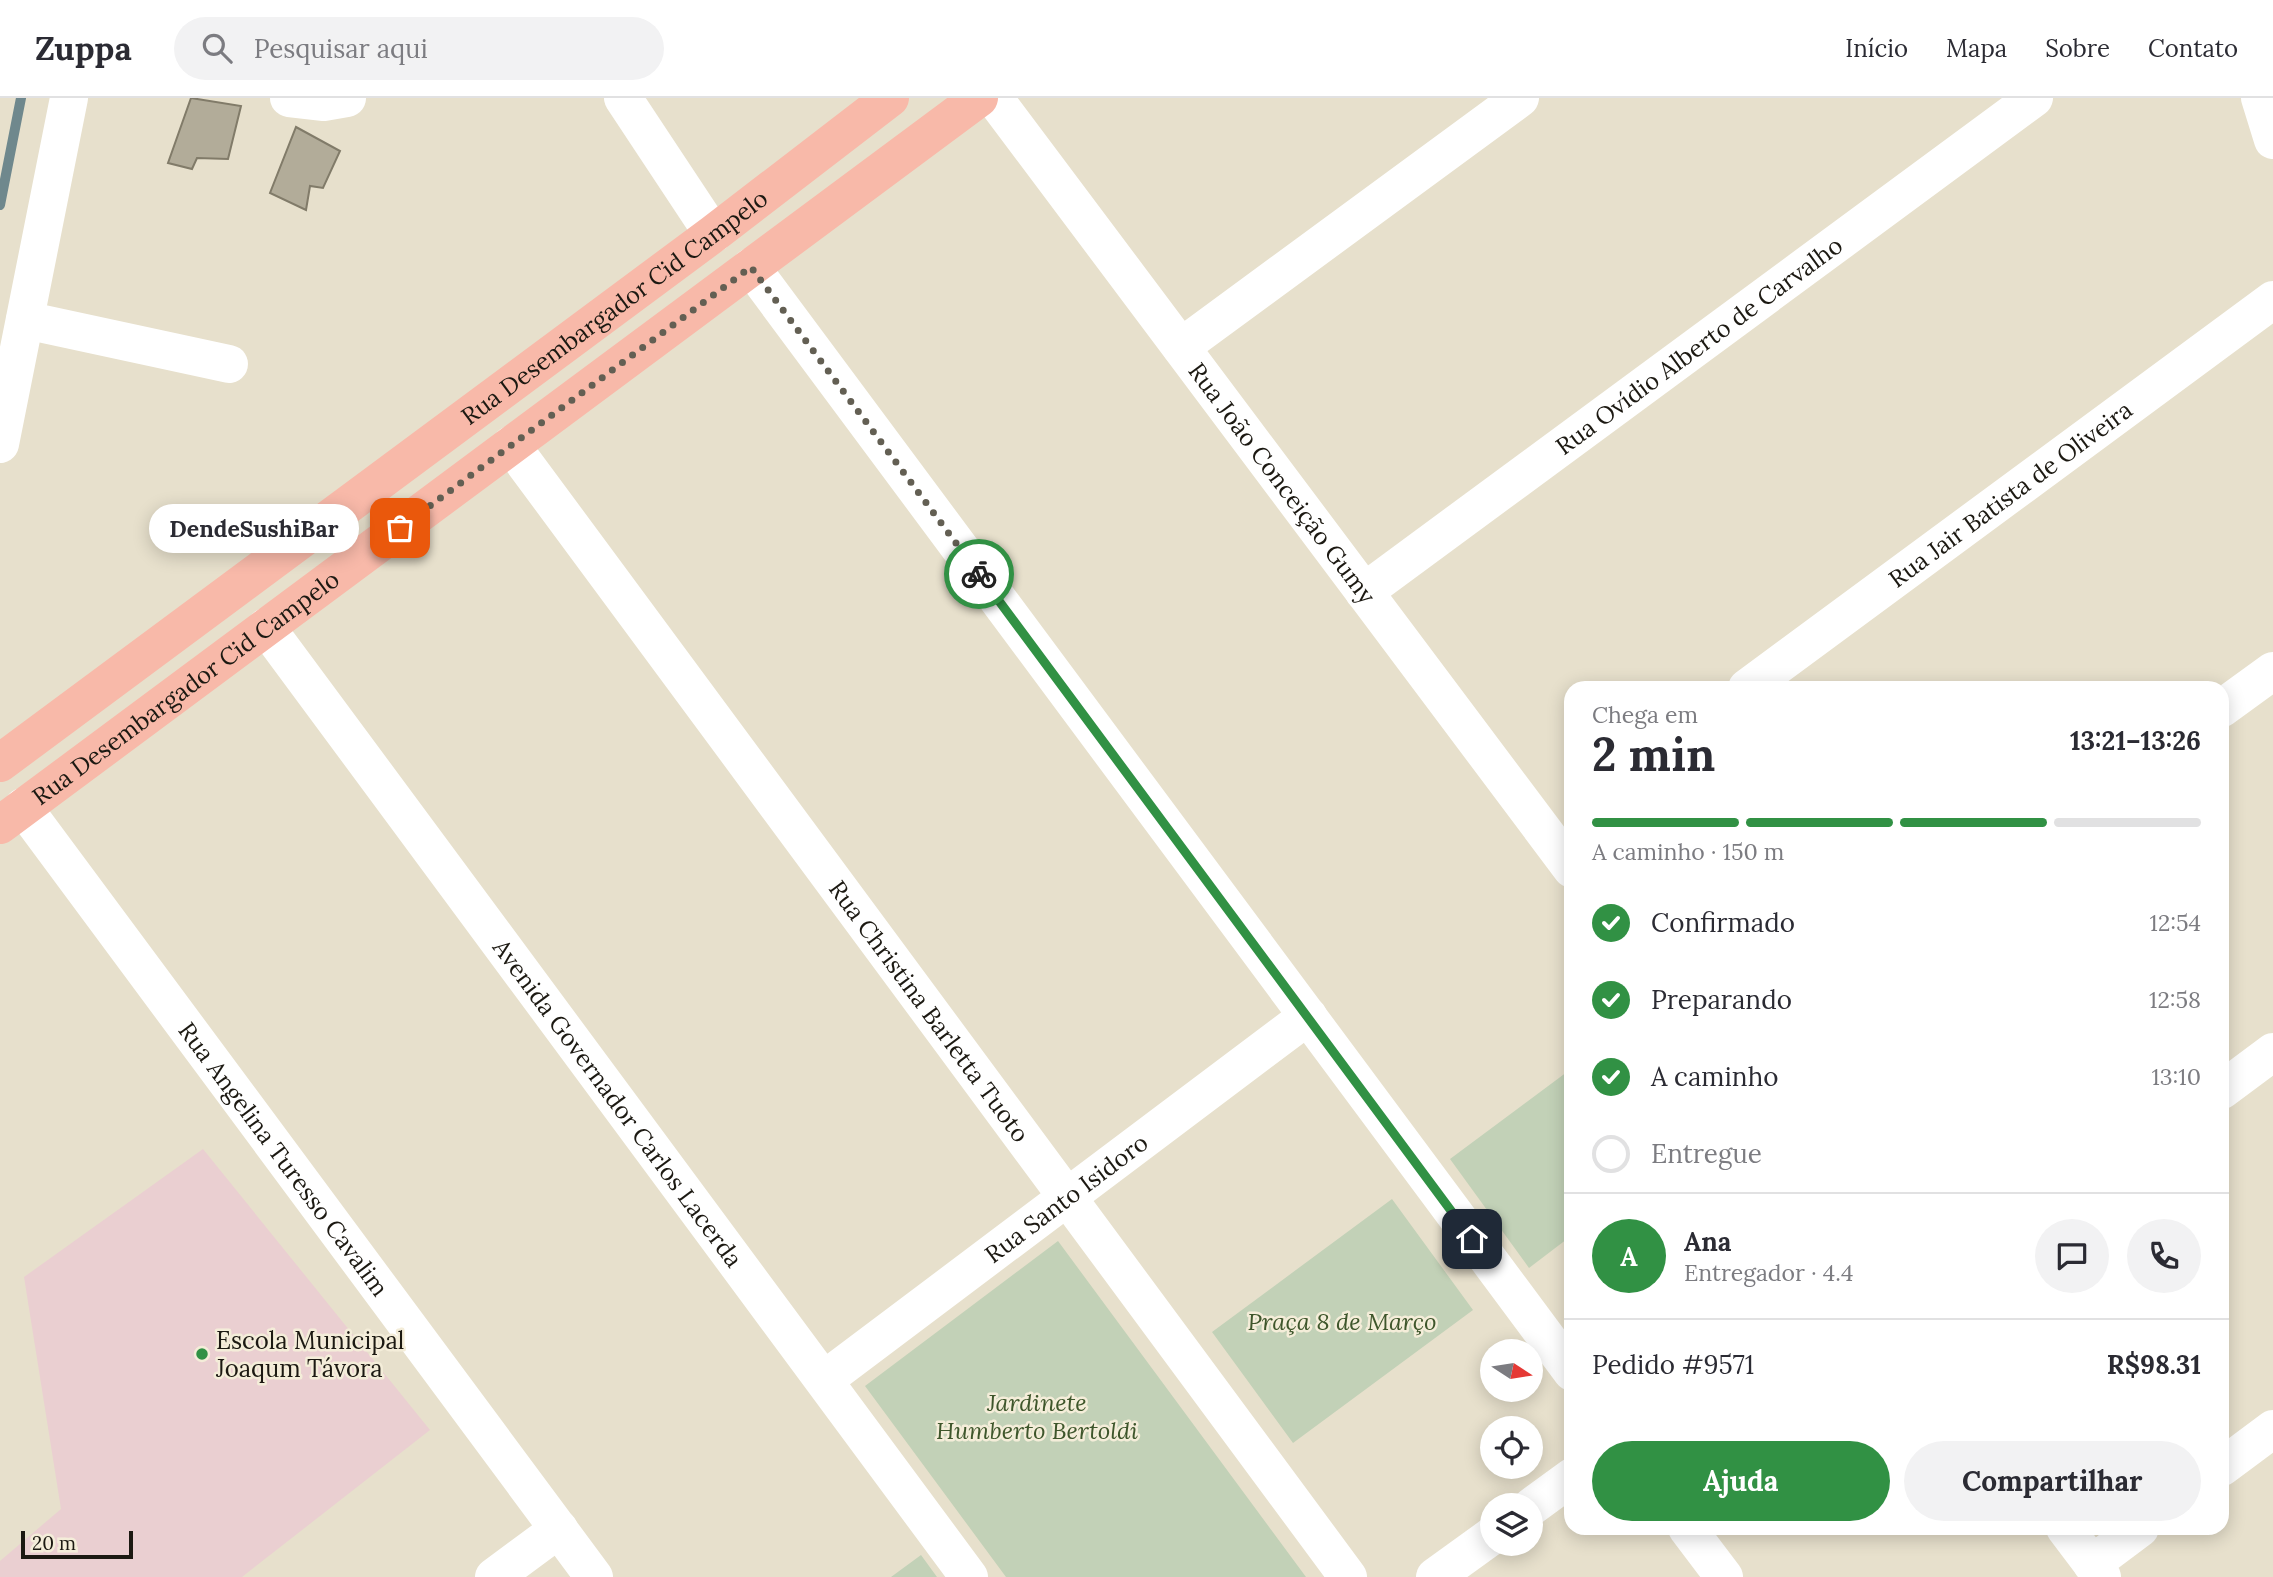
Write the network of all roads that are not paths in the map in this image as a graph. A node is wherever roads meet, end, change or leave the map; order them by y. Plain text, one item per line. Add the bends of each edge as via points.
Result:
1 (69, 98) edge
2 (289, 98) edge
3 (347, 98) edge
4 (623, 98) edge
5 (890, 98) edge
6 (979, 98) edge
7 (994, 98) edge
8 (1520, 98) edge
9 (2034, 98) edge
10 (2260, 98) edge
11 (2273, 140) edge
12 (713, 234) junction
13 (751, 267) junction
14 (2273, 300) edge
15 (25, 320) junction
16 (1181, 347) junction
17 (229, 364) dead end
18 (0, 444) edge
19 (511, 445) junction
20 (1364, 592) junction
21 (266, 627) junction
22 (2273, 671) edge
23 (1756, 681) edge
24 (2229, 703) edge
25 (0, 763) edge
26 (0, 776) edge
27 (12, 816) edge
28 (1559, 826) edge
29 (1308, 1016) junction
30 (2273, 1052) edge
31 (2229, 1085) edge
32 (1067, 1197) junction
33 (1564, 1361) edge
34 (824, 1380) junction
35 (2273, 1429) edge
36 (2229, 1461) edge
37 (1564, 1483) edge
38 (1543, 1498) edge
39 (559, 1529) junction
40 (1692, 1535) edge
41 (2070, 1535) edge
42 (2133, 1535) edge
43 (1480, 1544) edge
44 (2097, 1570) edge
45 (494, 1577) edge
46 (594, 1577) edge
47 (970, 1577) edge
48 (1348, 1577) edge
49 (1435, 1577) edge
50 (1724, 1577) edge

1 - 15 street
2 - 3 street via 324,102
4 - 12 street
5 - 12 main road, Rua Desembargador Cid Campelo
6 - 13 main road, Rua Desembargador Cid Campelo
7 - 16 street, Rua João Conceição Gumy
8 - 16 street
9 - 20 street, Rua Ovídio Alberto de Carvalho
10 - 11 street
12 - 25 main road, Rua Desembargador Cid Campelo
13 - 19 main road, Rua Desembargador Cid Campelo
13 - 29 street
14 - 23 street, Rua Jair Batista de Oliveira
15 - 17 street
15 - 18 street
16 - 20 street, Rua João Conceição Gumy
19 - 21 main road, Rua Desembargador Cid Campelo
19 - 32 street, Rua Christina Barletta Tuoto
20 - 28 street, Rua João Conceição Gumy
21 - 27 main road, Rua Desembargador Cid Campelo
21 - 34 street, Avenida Governador Carlos Lacerda
22 - 24 street
26 - 27 main road
27 - 39 street, Rua Angelina Turesso Cavalim
29 - 32 street, Rua Santo Isidoro
29 - 33 street
30 - 31 street
32 - 34 street, Rua Santo Isidoro
32 - 48 street, Rua Christina Barletta Tuoto
34 - 47 street, Avenida Governador Carlos Lacerda
35 - 36 street
37 - 38 street
39 - 45 street
39 - 46 street, Rua Angelina Turesso Cavalim
40 - 50 street
41 - 44 street
42 - 44 street
43 - 49 street

